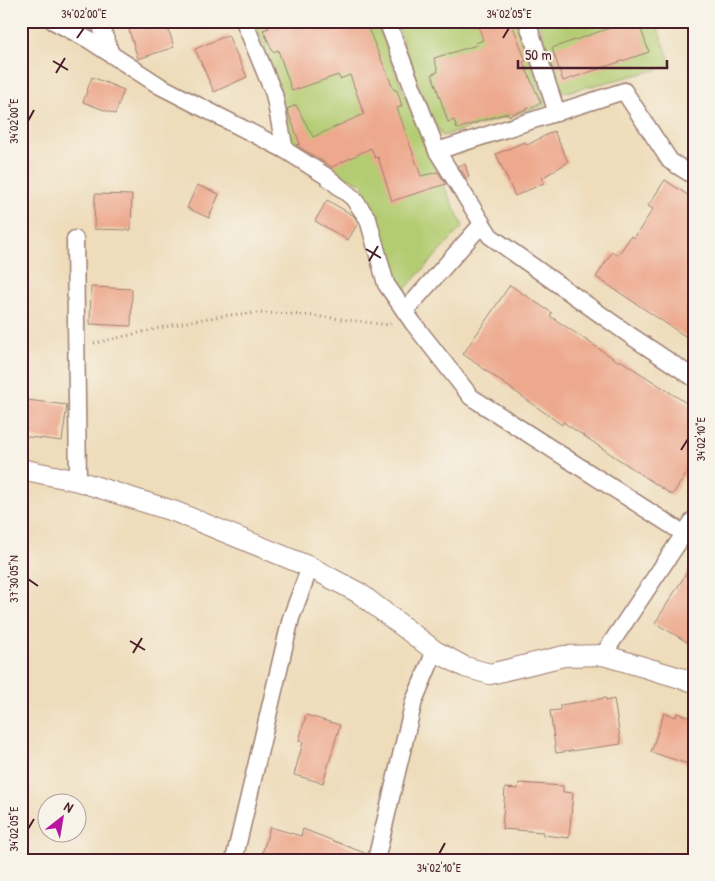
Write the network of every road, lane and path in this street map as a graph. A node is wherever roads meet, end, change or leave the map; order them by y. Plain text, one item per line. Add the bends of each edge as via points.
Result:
1 (52, 21) edge
2 (99, 21) edge
3 (244, 21) edge
4 (387, 21) edge
5 (527, 21) edge
6 (111, 54) junction
7 (557, 113) junction
8 (285, 150) junction
9 (437, 151) junction
10 (694, 176) edge
11 (482, 224) junction
12 (75, 239) dead end
13 (404, 311) junction
14 (77, 346) junction
15 (694, 378) edge
16 (21, 469) edge
17 (78, 481) junction
18 (694, 519) edge
19 (689, 536) edge
20 (310, 567) junction
21 (436, 651) junction
22 (603, 655) junction
23 (694, 682) edge
24 (234, 860) edge
25 (376, 860) edge

1 - 6 street
2 - 6 street
3 - 8 street via 274,94
4 - 9 street
5 - 7 street
6 - 8 street via 160,86
7 - 9 street
7 - 10 street via 624,91 670,161
8 - 13 street via 353,198 368,218 386,284
9 - 11 street
11 - 13 street
11 - 15 street via 490,236
12 - 14 street
13 - 14 path via 389,325 259,313
13 - 19 street via 471,396
14 - 17 street
16 - 17 street
17 - 20 street via 176,512
18 - 19 street
19 - 22 street
20 - 21 street via 359,593
20 - 24 street via 291,618
21 - 22 street via 465,667 490,674 564,656
21 - 25 street via 414,701
22 - 23 street

